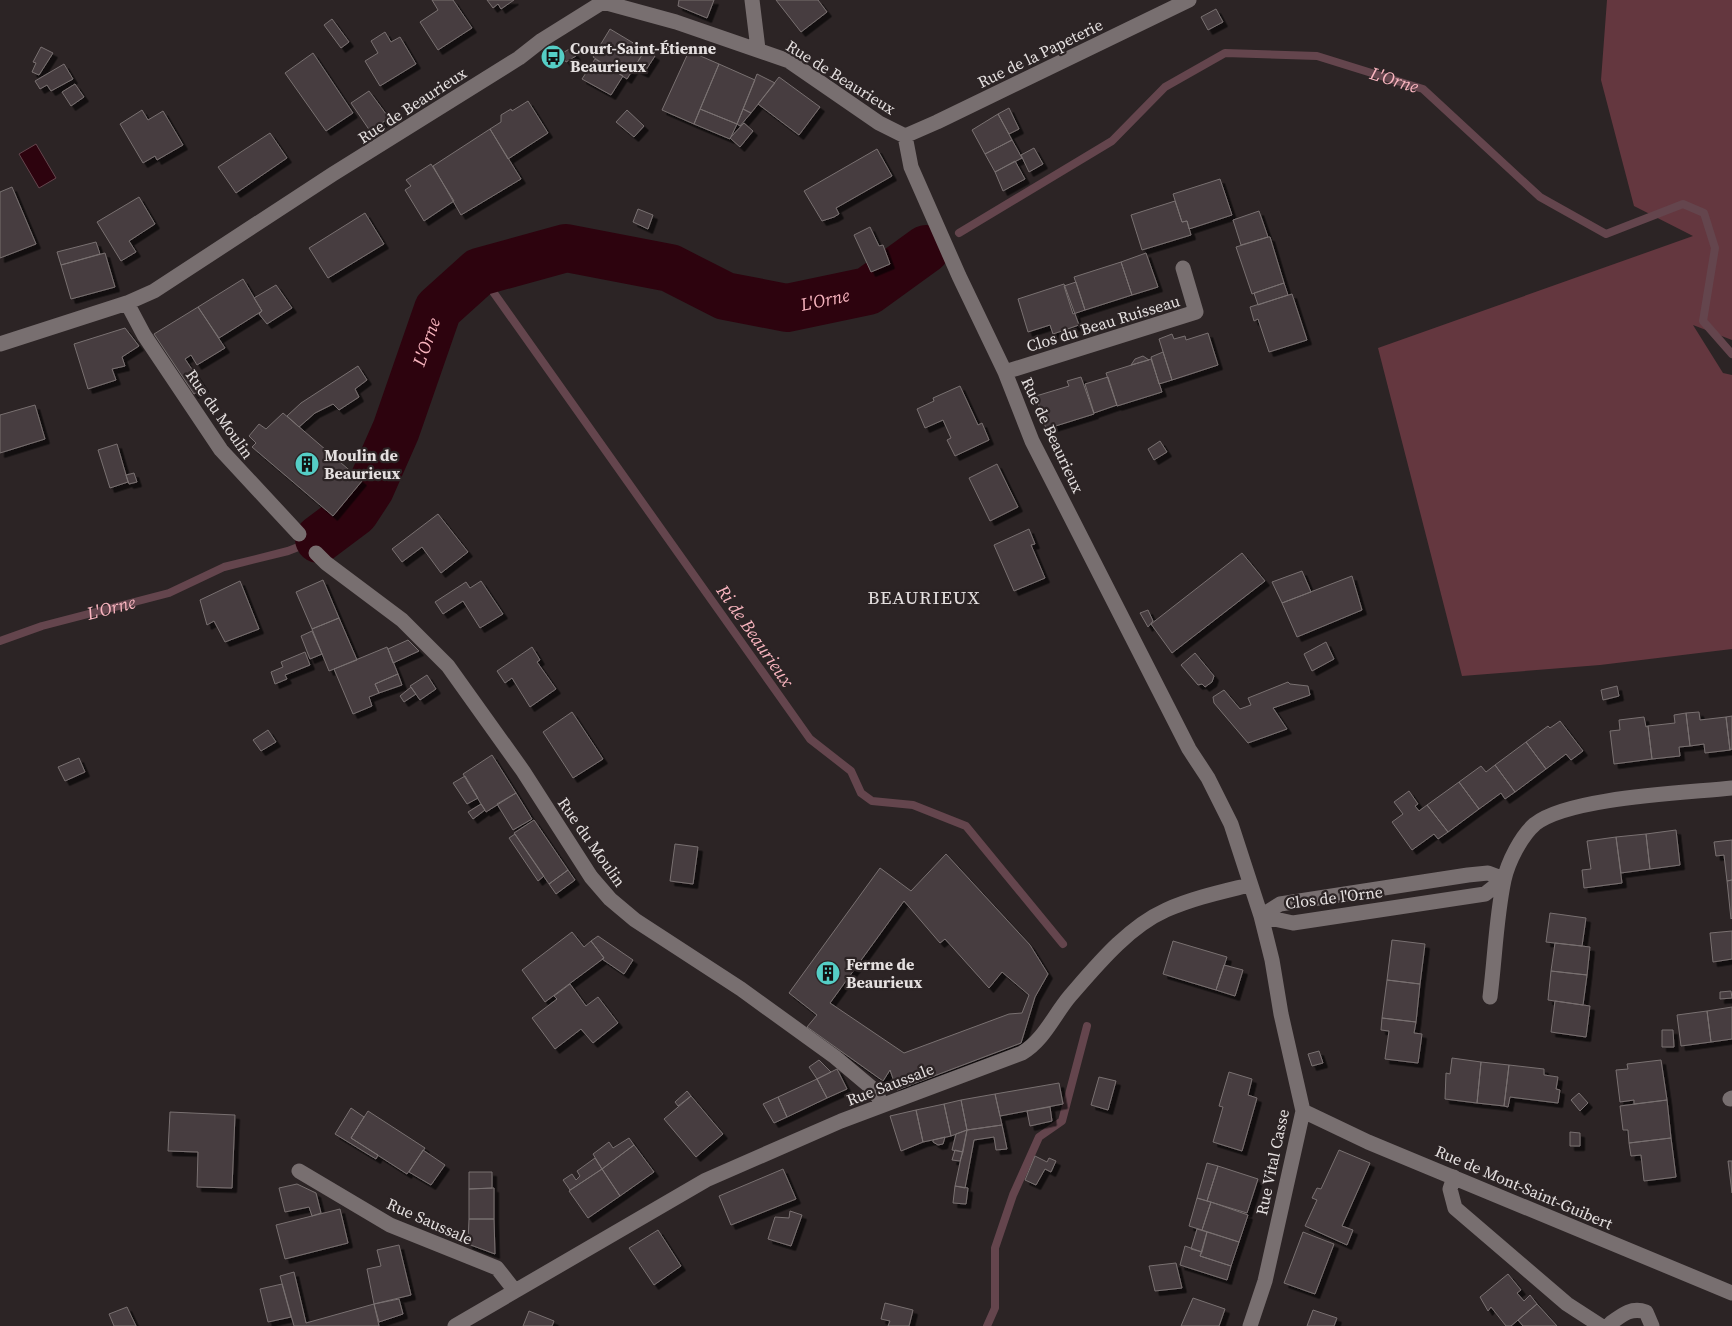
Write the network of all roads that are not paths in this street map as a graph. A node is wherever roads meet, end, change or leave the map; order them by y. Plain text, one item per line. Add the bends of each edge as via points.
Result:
1 (752, 0) edge
2 (1189, 0) edge
3 (602, 1) edge
4 (758, 48) junction
5 (905, 136) junction
6 (1183, 268) dead end
7 (127, 303) junction
8 (0, 344) edge
9 (1005, 372) junction
10 (299, 534) dead end
11 (316, 553) dead end
12 (1732, 788) edge
13 (1504, 879) junction
14 (1249, 884) junction
15 (1262, 916) junction
16 (1490, 997) dead end
17 (883, 1105) junction
18 (1303, 1111) junction
19 (300, 1171) dead end
20 (1454, 1177) junction
21 (515, 1291) junction
22 (1732, 1293) edge
23 (455, 1326) edge
24 (1250, 1326) edge
25 (1601, 1326) edge
26 (1610, 1326) edge
27 (1652, 1326) edge

1 - 4 street
2 - 5 street, Rue de la Papeterie
3 - 4 street, Rue de Beaurieux
3 - 7 street, Rue de Beaurieux via 154,291
4 - 5 street, Rue de Beaurieux via 789,61 879,123
5 - 9 street, Rue de Beaurieux via 911,167
6 - 9 street, Clos du Beau Ruisseau via 1196,312
7 - 8 street, Rue de Beaurieux
7 - 10 street, Rue du Moulin via 144,335 221,450
9 - 14 street, Rue de Beaurieux via 1032,441 1230,824
11 - 17 street, Rue du Moulin via 402,620 448,666 523,771 591,877 610,899 635,920 741,989 835,1057 873,1089
12 - 13 street via 1586,804 1557,813 1535,824 1512,858
13 - 15 street, Clos de l'Orne via 1488,873 1468,875 1290,902 1271,908
13 - 15 street, Clos de l'Orne via 1485,894 1293,923
13 - 16 street
14 - 15 street, Rue de Beaurieux
14 - 17 street, Rue Saussale via 1164,911 1135,930 1063,1004 1034,1046
15 - 18 street, Rue Vital Casse
17 - 21 street, Rue Saussale via 706,1180
18 - 20 street, Rue de Mont-Saint-Guibert
18 - 24 street, Rue Vital Casse via 1265,1281
19 - 21 street, Rue Saussale via 390,1225 497,1268
20 - 22 street, Rue de Mont-Saint-Guibert
20 - 25 street via 1450,1189 1455,1208 1567,1304
21 - 23 street, Rue Saussale
26 - 27 street via 1629,1311 1638,1309 1646,1312

